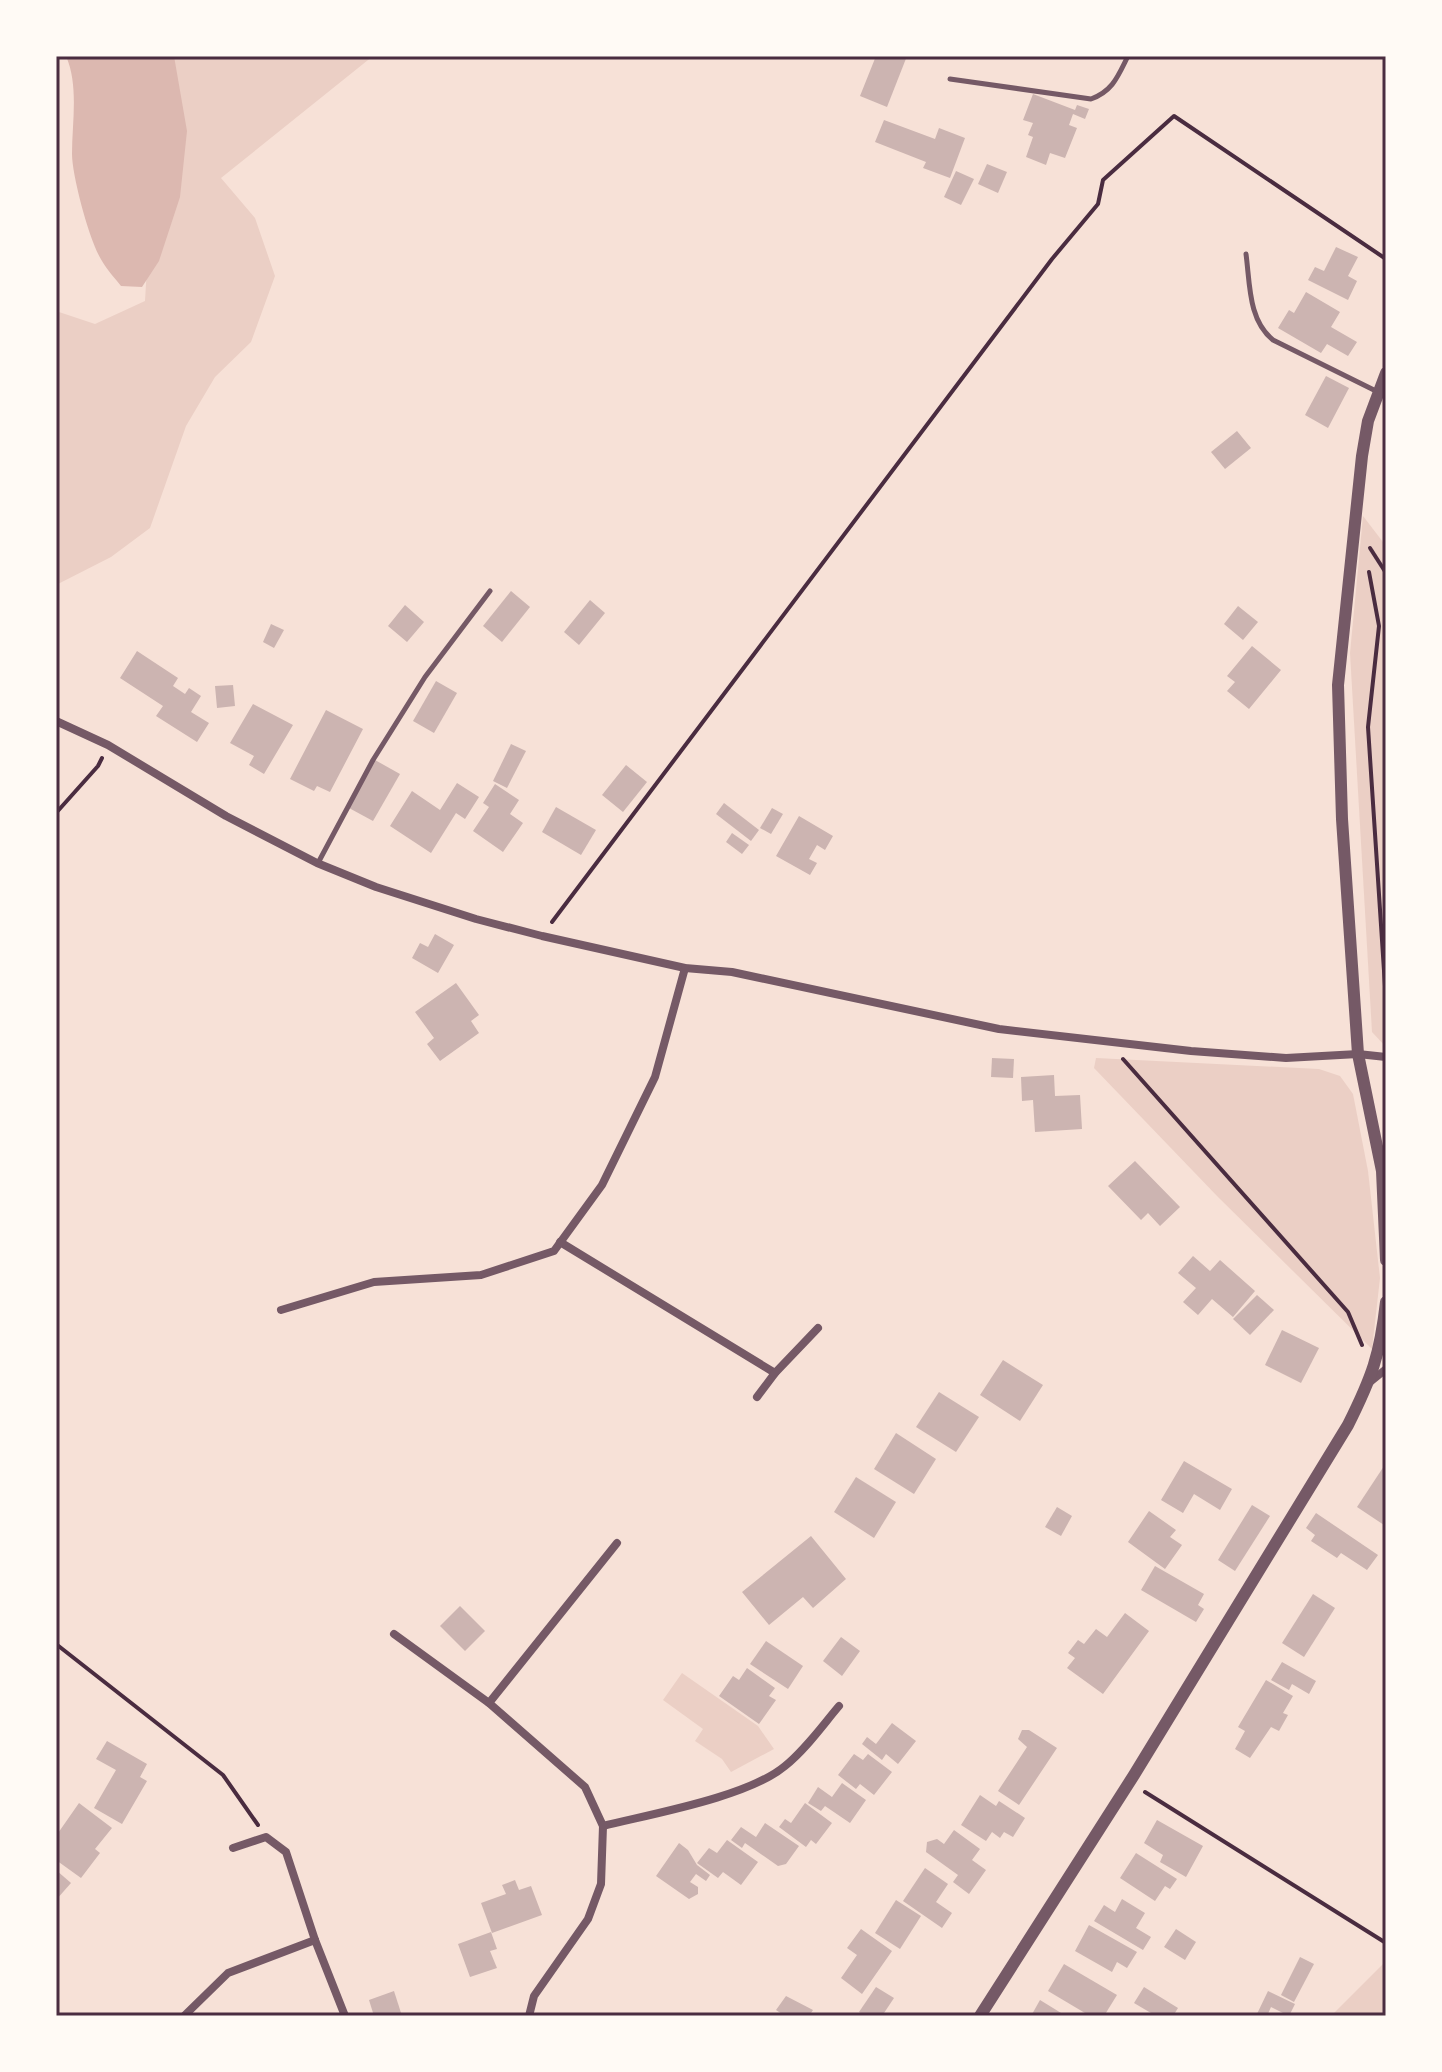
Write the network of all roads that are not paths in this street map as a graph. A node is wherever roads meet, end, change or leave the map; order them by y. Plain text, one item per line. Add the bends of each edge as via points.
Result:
1 (1128, 56) edge
2 (950, 79) dead end
3 (1246, 254) dead end
4 (1386, 373) edge
5 (1379, 392) junction
6 (490, 591) dead end
7 (56, 721) edge
8 (317, 863) junction
9 (685, 968) junction
10 (1358, 1054) junction
11 (1386, 1057) edge
12 (560, 1242) junction
13 (1386, 1260) edge
14 (1386, 1302) edge
15 (281, 1310) dead end
16 (818, 1328) dead end
17 (775, 1373) junction
18 (1376, 1375) edge
19 (757, 1397) dead end
20 (617, 1543) dead end
21 (394, 1634) dead end
22 (489, 1703) junction
23 (839, 1706) dead end
24 (603, 1826) junction
25 (233, 1848) dead end
26 (315, 1940) junction
27 (184, 2016) edge
28 (345, 2016) edge
29 (529, 2016) edge
30 (980, 2016) edge

1 - 2 lane via 1115,85 1091,99
3 - 5 lane via 1252,304 1262,331
4 - 5 street
5 - 10 street via 1362,456 1338,685
6 - 8 lane via 425,677
7 - 8 street
8 - 9 street via 433,905
9 - 10 street via 732,972 999,1029 1286,1058
9 - 12 street via 655,1077 602,1185
10 - 11 street
10 - 13 street via 1382,1171
12 - 15 street via 554,1251 481,1275 374,1282
12 - 17 street
14 - 18 street
16 - 17 street
17 - 19 street
18 - 30 street
20 - 22 street
21 - 22 street
22 - 24 street via 585,1787
23 - 24 street via 784,1768 762,1780
24 - 29 street via 601,1884 588,1919 534,1996
25 - 26 street via 266,1837 286,1852
26 - 27 street via 228,1973
26 - 28 street

